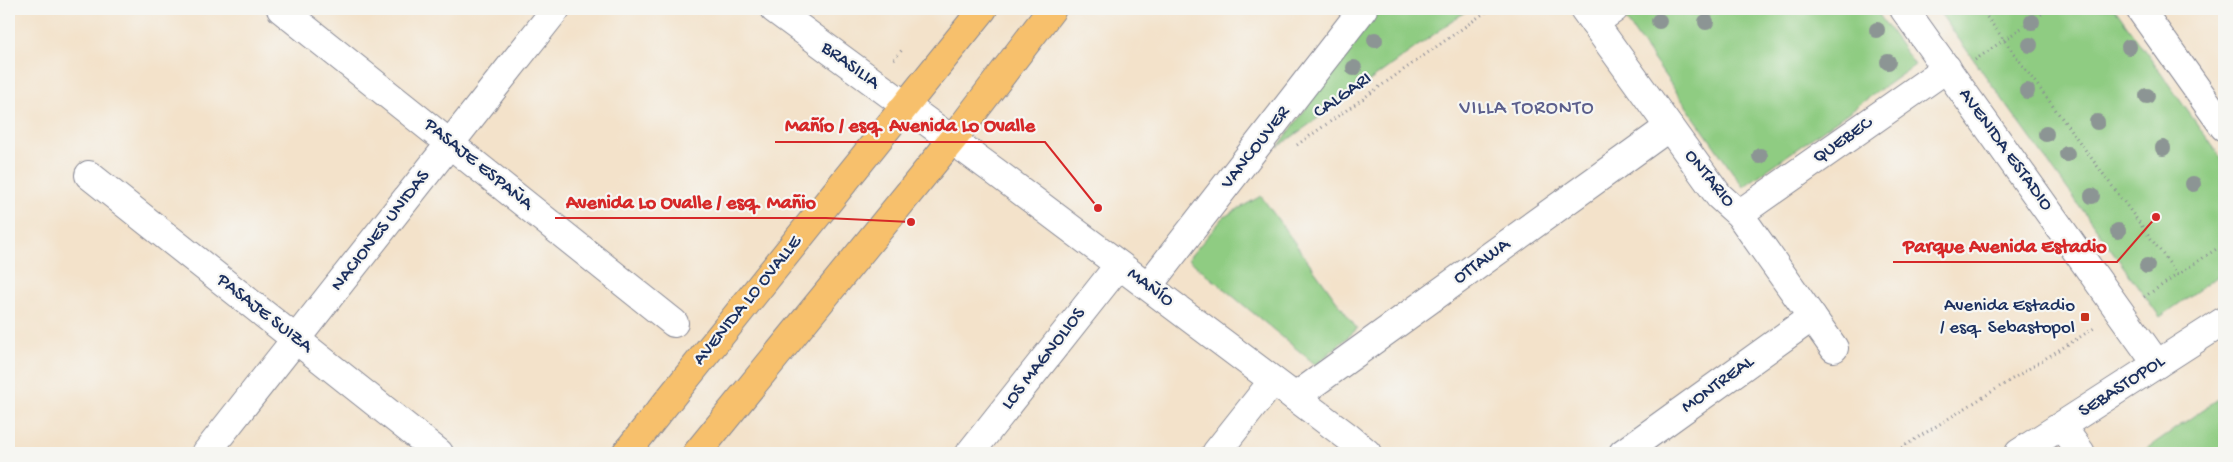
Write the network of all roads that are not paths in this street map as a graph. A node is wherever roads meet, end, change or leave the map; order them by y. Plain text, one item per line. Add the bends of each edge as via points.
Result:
1 (281, 9) edge
2 (556, 9) edge
3 (774, 9) edge
4 (983, 9) edge
5 (1052, 9) edge
6 (1363, 9) edge
7 (1904, 9) edge
8 (2140, 9) edge
9 (1597, 13) edge
10 (1947, 68) junction
11 (905, 106) junction
12 (1669, 127) junction
13 (2224, 127) edge
14 (952, 140) junction
15 (450, 143) junction
16 (90, 175) dead end
17 (1739, 214) junction
18 (1119, 265) junction
19 (1148, 286) junction
20 (1812, 317) junction
21 (2224, 321) edge
22 (674, 323) dead end
23 (296, 340) junction
24 (1834, 348) dead end
25 (2157, 364) junction
26 (1273, 381) junction
27 (1295, 398) junction
28 (2062, 427) junction
29 (1357, 445) edge
30 (206, 453) edge
31 (439, 453) edge
32 (626, 453) edge
33 (697, 453) edge
34 (970, 453) edge
35 (1216, 453) edge
36 (1384, 453) edge
37 (1623, 453) edge
38 (2019, 453) edge
39 (2081, 453) edge

1 - 15 street, PASAJE ESPAÑA
2 - 15 street, NACIONES UNIDAS
3 - 11 street, BRASILIA
4 - 11 main road, AVENIDA LO OVALLE
5 - 14 main road
6 - 19 street, VANCOUVER
7 - 10 street, AVENIDA ESTADIO
8 - 13 street
9 - 12 street, ONTARIO
10 - 17 street, QUEBEC
10 - 25 street, AVENIDA ESTADIO
11 - 14 street, BRASILIA
11 - 32 main road, AVENIDA LO OVALLE
12 - 17 street, ONTARIO via 1719,196
12 - 27 street, OTTAWA
14 - 18 street, MAÑÍO
14 - 33 main road
15 - 22 street, PASAJE ESPAÑA
15 - 23 street, NACIONES UNIDAS
16 - 23 street, PASAJE SUIZA
17 - 20 street, ONTARIO
18 - 19 street, MAÑÍO
18 - 34 street, LOS MAGNOLIOS
19 - 26 street, MAÑÍO
20 - 24 street, ONTARIO
20 - 37 street, MONTREAL
21 - 25 street, SEBASTOPOL
23 - 30 street, NACIONES UNIDAS
23 - 31 street, PASAJE SUIZA
25 - 28 street, SEBASTOPOL
26 - 27 street, MAÑÍO
26 - 35 street
27 - 29 street, MAÑÍO
28 - 38 street, SEBASTOPOL
28 - 39 street
29 - 36 street, MAÑÍO

